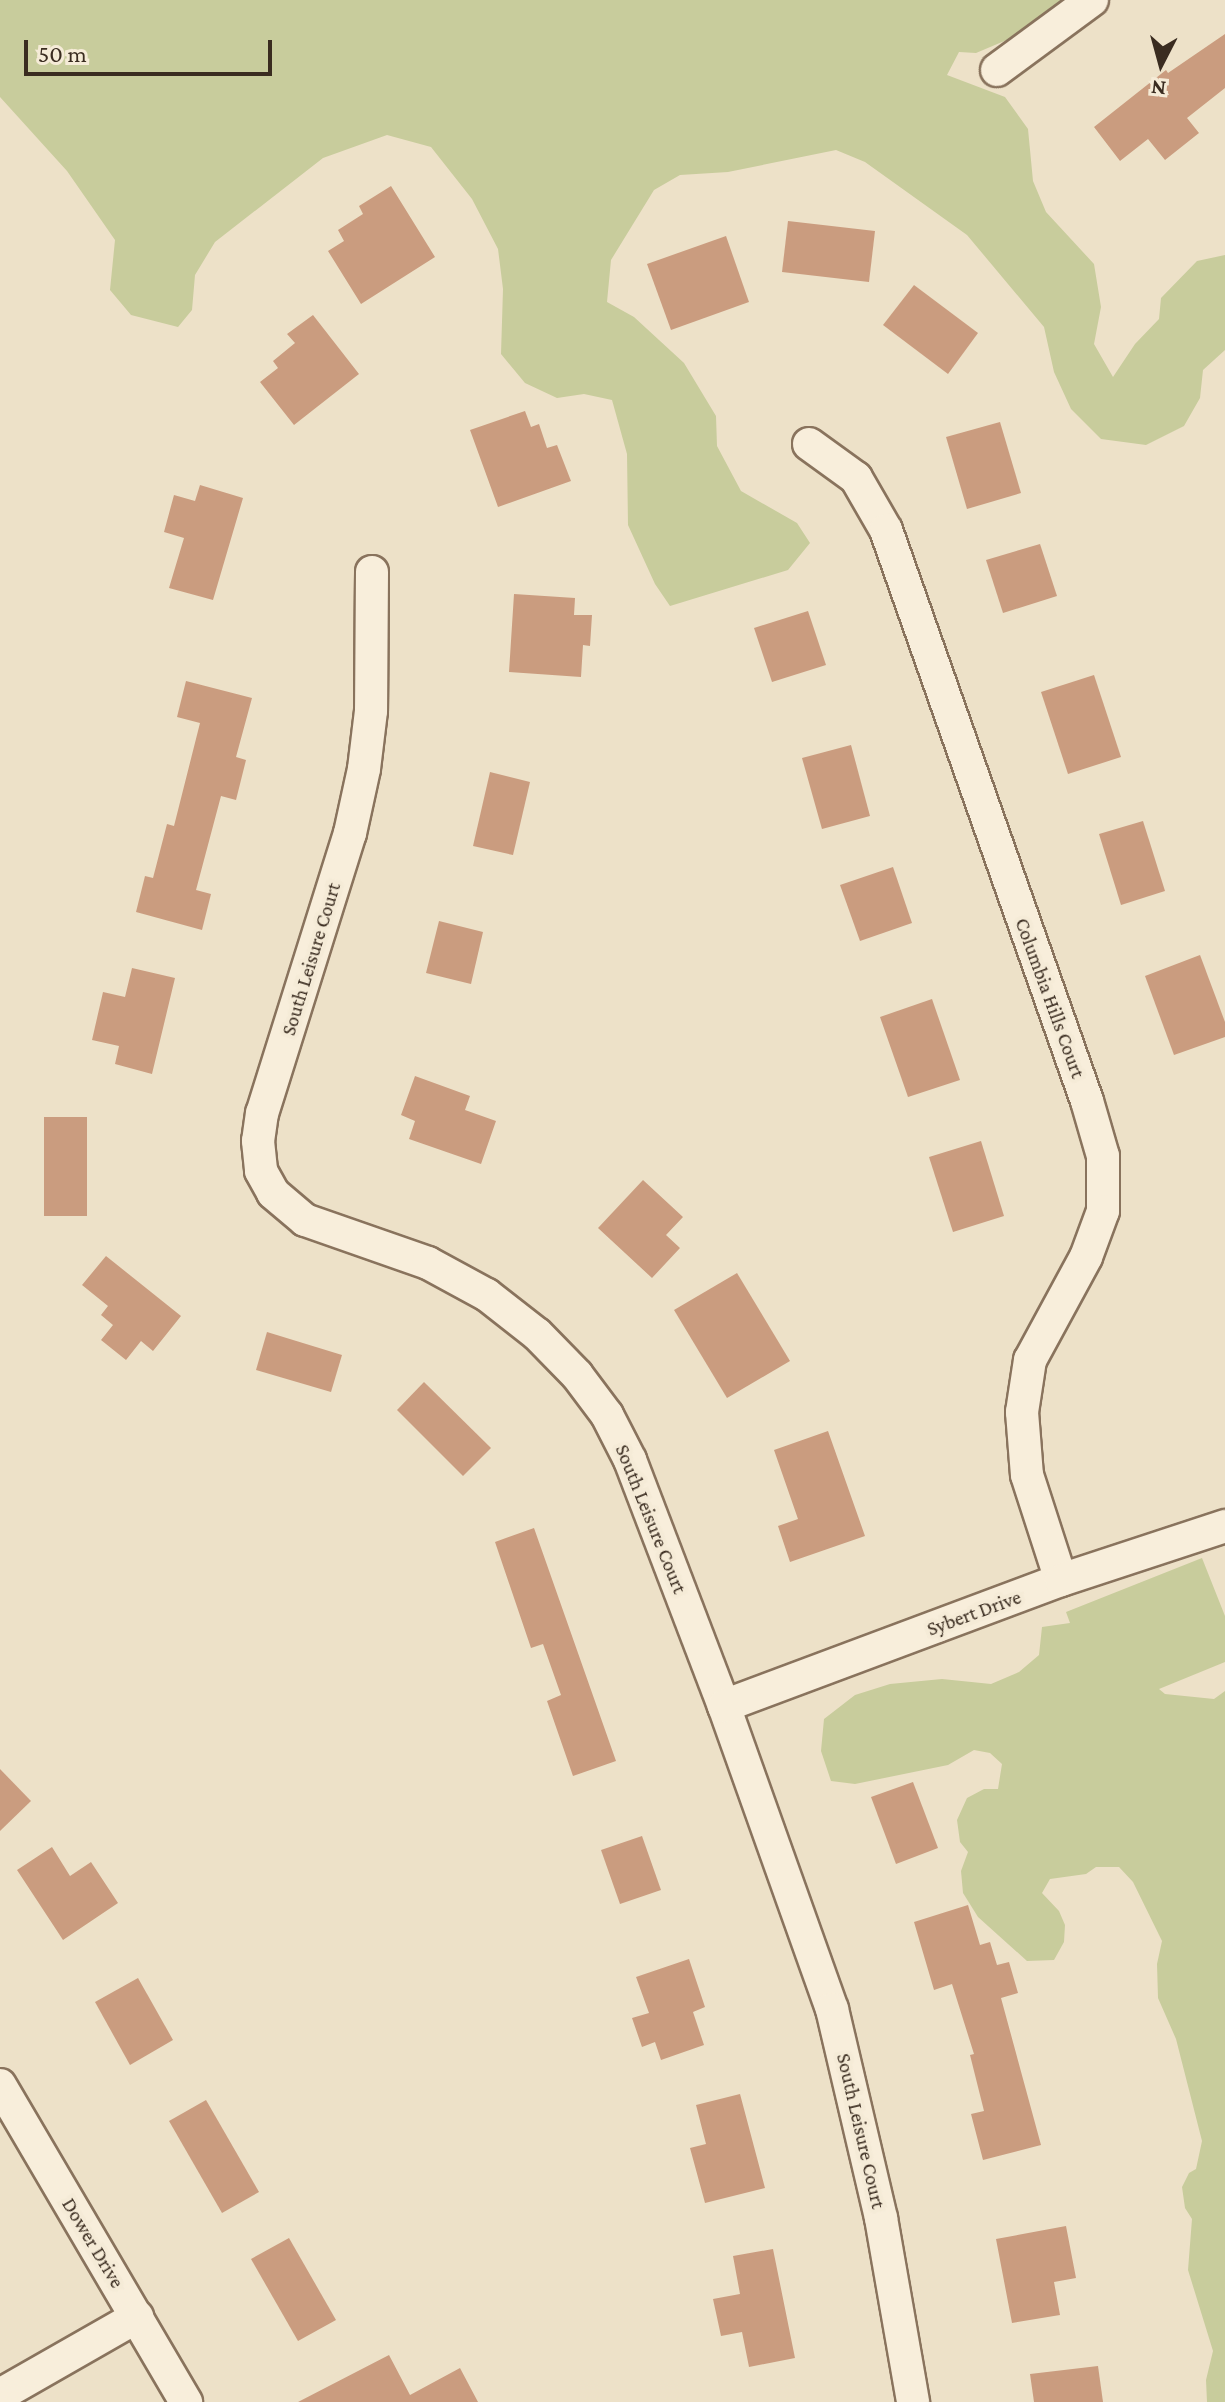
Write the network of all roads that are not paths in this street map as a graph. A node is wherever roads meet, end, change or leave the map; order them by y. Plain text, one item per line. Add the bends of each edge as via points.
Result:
1 (1092, 0) edge
2 (997, 70) dead end
3 (809, 444) dead end
4 (372, 572) dead end
5 (1225, 1526) edge
6 (1061, 1580) junction
7 (724, 1706) junction
8 (0, 2085) edge
9 (137, 2317) junction
10 (0, 2395) edge
11 (186, 2402) edge
12 (913, 2402) edge

1 - 2 street
3 - 6 street, Columbia Hills Court via 856,478 886,530 1103,1156 1103,1211 1086,1257 1030,1360 1022,1412 1027,1475
4 - 7 street, South Leisure Court via 372,696 364,769 350,833 262,1113 261,1171 273,1193 305,1220 428,1263 487,1295 537,1334 577,1375 607,1415 630,1460
5 - 6 street, Sybert Drive
6 - 7 street, Sybert Drive
7 - 12 street, South Leisure Court via 832,2009 878,2204
8 - 9 street, Dower Drive
9 - 10 street
9 - 11 street, Dower Drive

